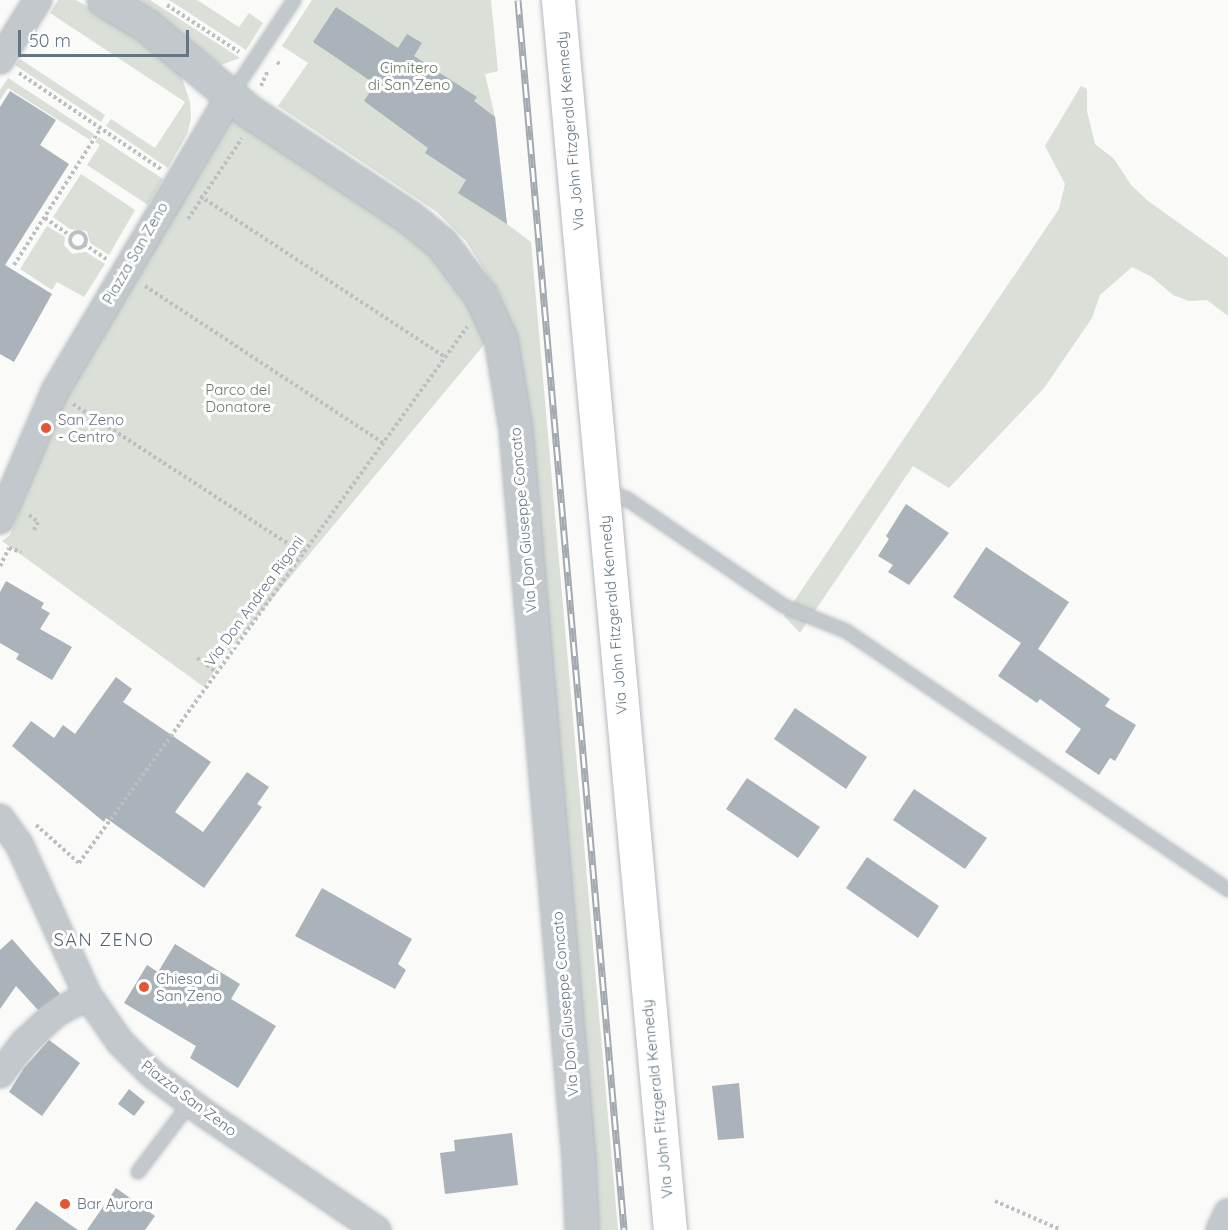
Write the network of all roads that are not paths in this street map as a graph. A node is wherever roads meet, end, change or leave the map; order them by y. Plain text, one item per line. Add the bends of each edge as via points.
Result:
1 (38, 0) edge
2 (104, 0) edge
3 (294, 0) edge
4 (558, 0) edge
5 (5, 63) edge
6 (231, 94) junction
7 (601, 488) junction
8 (0, 520) edge
9 (0, 818) edge
10 (1228, 890) edge
11 (88, 996) junction
12 (0, 1074) edge
13 (190, 1103) junction
14 (138, 1172) dead end
15 (1228, 1213) edge
16 (377, 1230) edge
17 (582, 1230) edge
18 (670, 1230) edge
19 (1220, 1230) edge

1 - 5 street
2 - 6 street, Via Don Giuseppe Concato via 147,27
3 - 6 lane, Piazza San Zeno
4 - 7 main road, Via John Fitzgerald Kennedy
6 - 8 street, Piazza San Zeno via 55,391
6 - 17 street, Via Don Giuseppe Concato via 250,112 410,218 442,244 481,296 501,339 516,440
7 - 10 lane via 627,499 784,606 846,632
7 - 18 main road, Via John Fitzgerald Kennedy
9 - 11 street, Piazza San Zeno via 19,844
11 - 12 street via 56,1013 24,1043
11 - 13 street, Piazza San Zeno via 130,1053
13 - 14 lane
13 - 16 street, Piazza San Zeno
15 - 19 street

